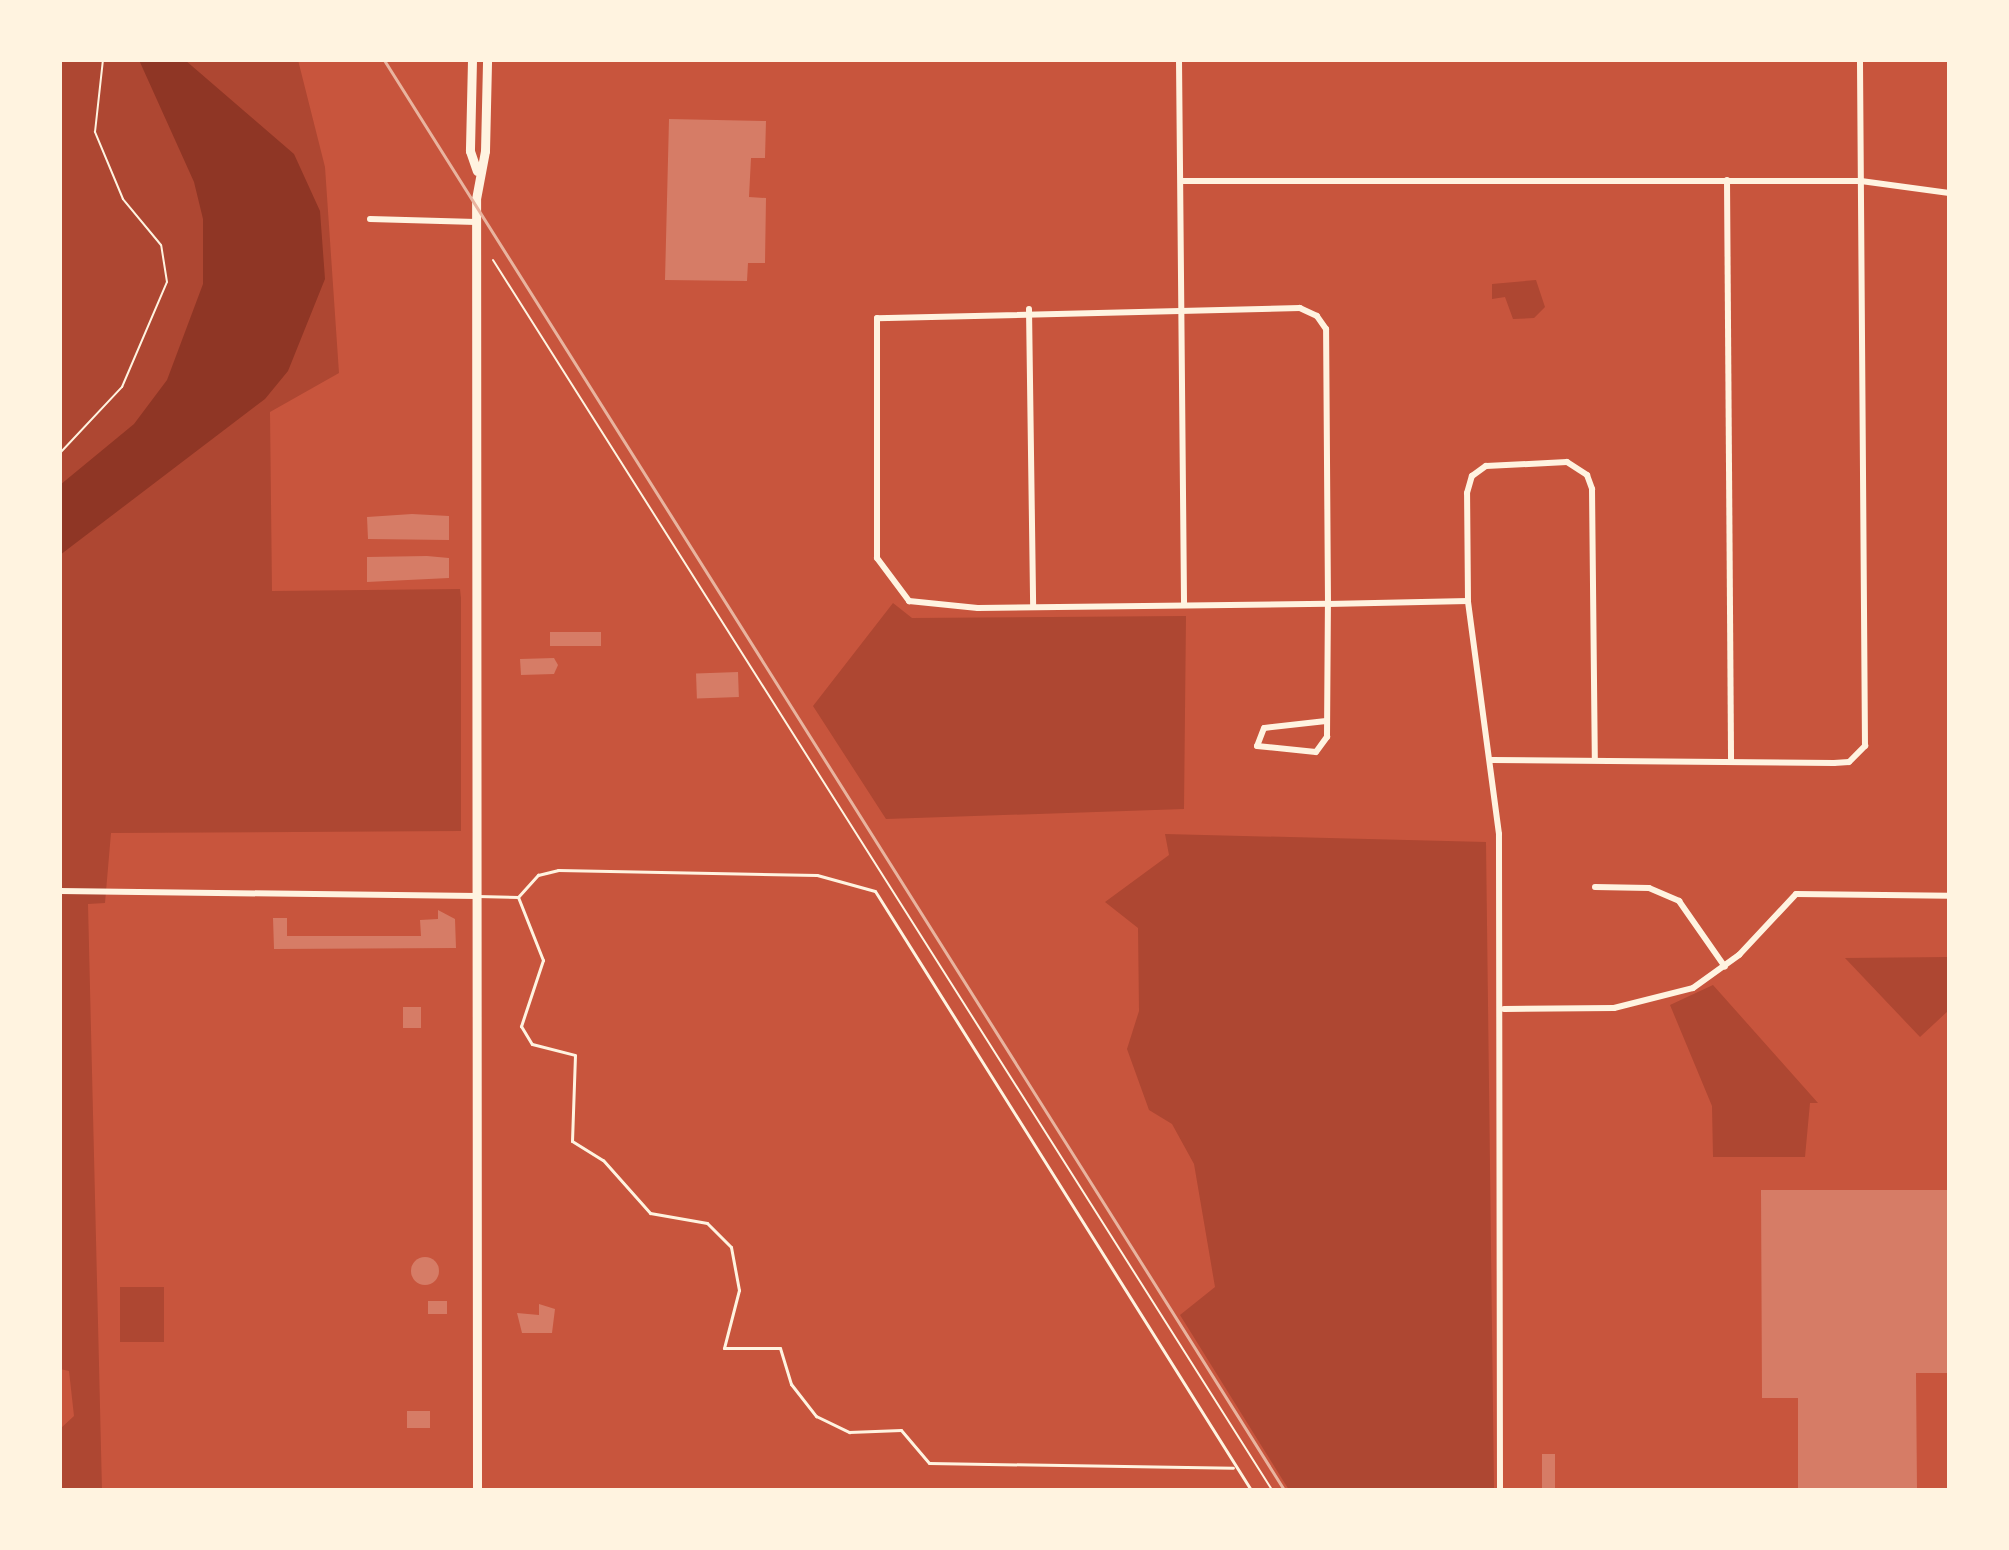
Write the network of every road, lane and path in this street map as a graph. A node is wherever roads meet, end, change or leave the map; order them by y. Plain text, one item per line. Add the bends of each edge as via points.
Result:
1 (103, 60) edge
2 (472, 60) edge
3 (487, 60) edge
4 (1179, 60) edge
5 (1860, 60) edge
6 (477, 171) junction
7 (1727, 180) junction
8 (1181, 181) junction
9 (1861, 181) junction
10 (1949, 193) edge
11 (370, 219) dead end
12 (476, 222) junction
13 (493, 260) dead end
14 (1180, 308) junction
15 (1029, 309) junction
16 (60, 453) edge
17 (1468, 601) junction
18 (1184, 604) junction
19 (1328, 604) junction
20 (1033, 607) junction
21 (1326, 721) junction
22 (1595, 758) junction
23 (1731, 759) junction
24 (1492, 760) junction
25 (1595, 887) dead end
26 (60, 891) edge
27 (477, 896) junction
28 (1949, 896) edge
29 (518, 897) junction
30 (1725, 967) junction
31 (1504, 1009) junction
32 (1233, 1468) junction
33 (477, 1490) edge
34 (1251, 1490) edge
35 (1272, 1490) edge
36 (1500, 1490) edge

1 - 16 path via 95,132 123,199 161,245 167,282 122,387
2 - 6 main road via 470,151
3 - 6 main road via 485,151
4 - 8 street
5 - 9 street
6 - 12 main road
7 - 8 street
7 - 9 street
7 - 23 street
8 - 14 street
9 - 10 street
9 - 23 street via 1865,746 1849,762
11 - 12 street
12 - 27 main road
13 - 35 path
14 - 15 street
14 - 18 street
14 - 19 street via 1300,308 1326,329
15 - 20 street
15 - 20 street via 877,318 877,558 886,578 920,605
17 - 19 street
17 - 22 street via 1472,476 1486,466 1579,466 1592,489
17 - 24 street
18 - 19 street
18 - 20 street
19 - 21 street
21 - 21 street via 1264,728 1257,746 1316,752 1327,737
22 - 23 street
22 - 24 street
24 - 31 street
25 - 30 street via 1649,888 1679,901
26 - 27 street
27 - 29 lane
27 - 33 main road
28 - 30 street via 1796,894
29 - 32 lane via 538,875 558,870 817,875 875,891
29 - 32 lane via 543,960 521,1026 532,1044 575,1055 572,1141 603,1160 650,1213 707,1223 731,1247 739,1290 724,1348 780,1348 791,1384 816,1416 849,1432 901,1430 929,1463
30 - 31 street via 1693,988 1640,1006
31 - 36 street
32 - 34 lane

